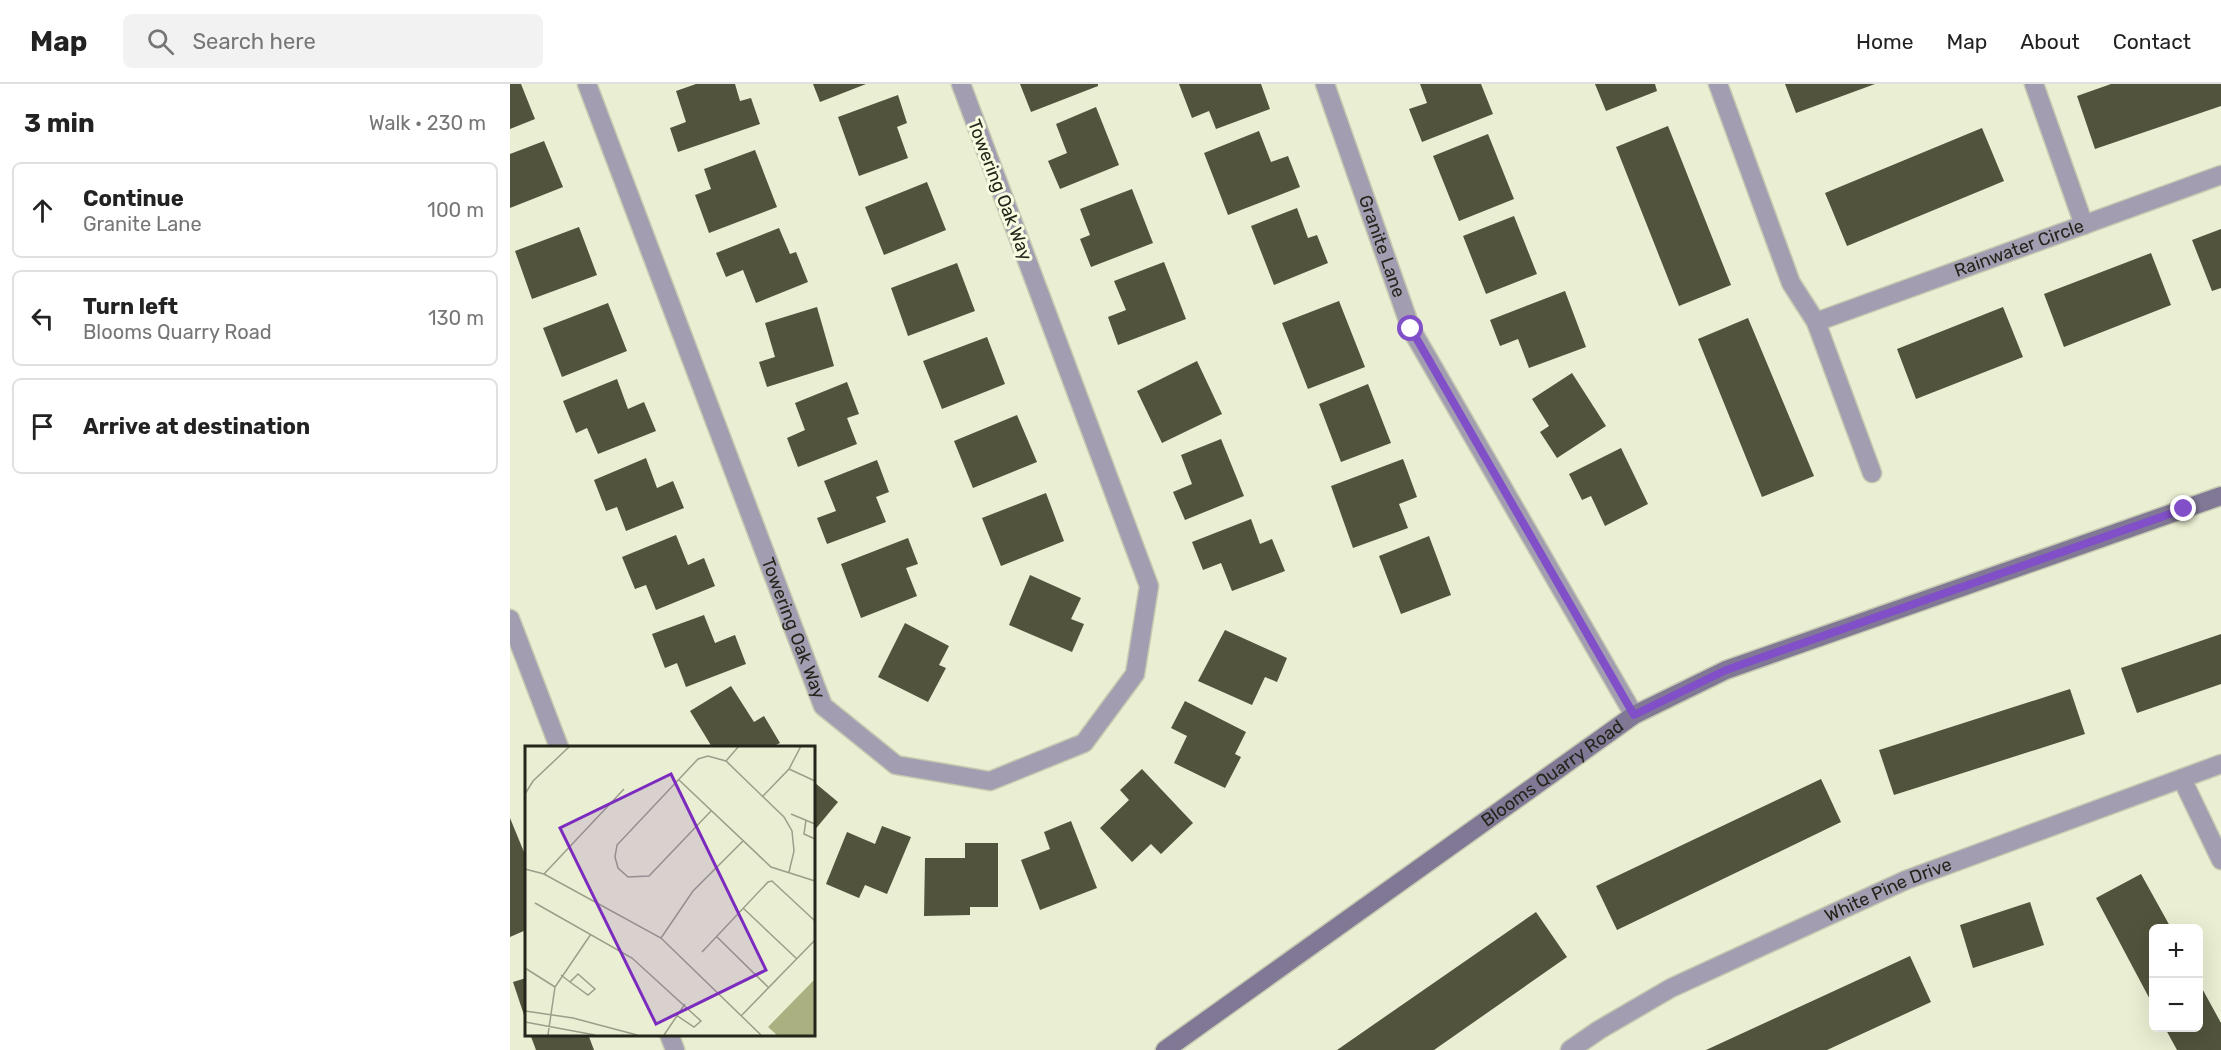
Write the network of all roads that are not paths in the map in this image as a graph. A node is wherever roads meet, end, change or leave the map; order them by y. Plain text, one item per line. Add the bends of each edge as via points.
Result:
1 (587, 84) edge
2 (961, 84) edge
3 (1325, 84) edge
4 (1718, 84) edge
5 (2034, 84) edge
6 (2221, 175) edge
7 (2084, 225) junction
8 (1816, 322) junction
9 (1872, 473) dead end
10 (2221, 496) edge
11 (510, 619) edge
12 (1634, 715) junction
13 (559, 746) edge
14 (2221, 764) edge
15 (2182, 779) junction
16 (2221, 860) edge
17 (669, 1035) edge
18 (675, 1050) edge
19 (1165, 1050) edge
20 (1570, 1050) edge

1 - 2 street, Towering Oak Way via 823,706 896,765 990,781 1084,743 1135,674 1149,586
3 - 12 street, Granite Lane via 1411,329
4 - 8 street via 1791,283
5 - 7 street
6 - 7 street, Rainwater Circle
7 - 8 street, Rainwater Circle
8 - 9 street
10 - 12 street, Blooms Quarry Road via 1726,670
11 - 13 street
12 - 19 street, Blooms Quarry Road
14 - 15 street, White Pine Drive
15 - 16 street
15 - 20 street, White Pine Drive via 1906,880 1671,988
17 - 18 street

